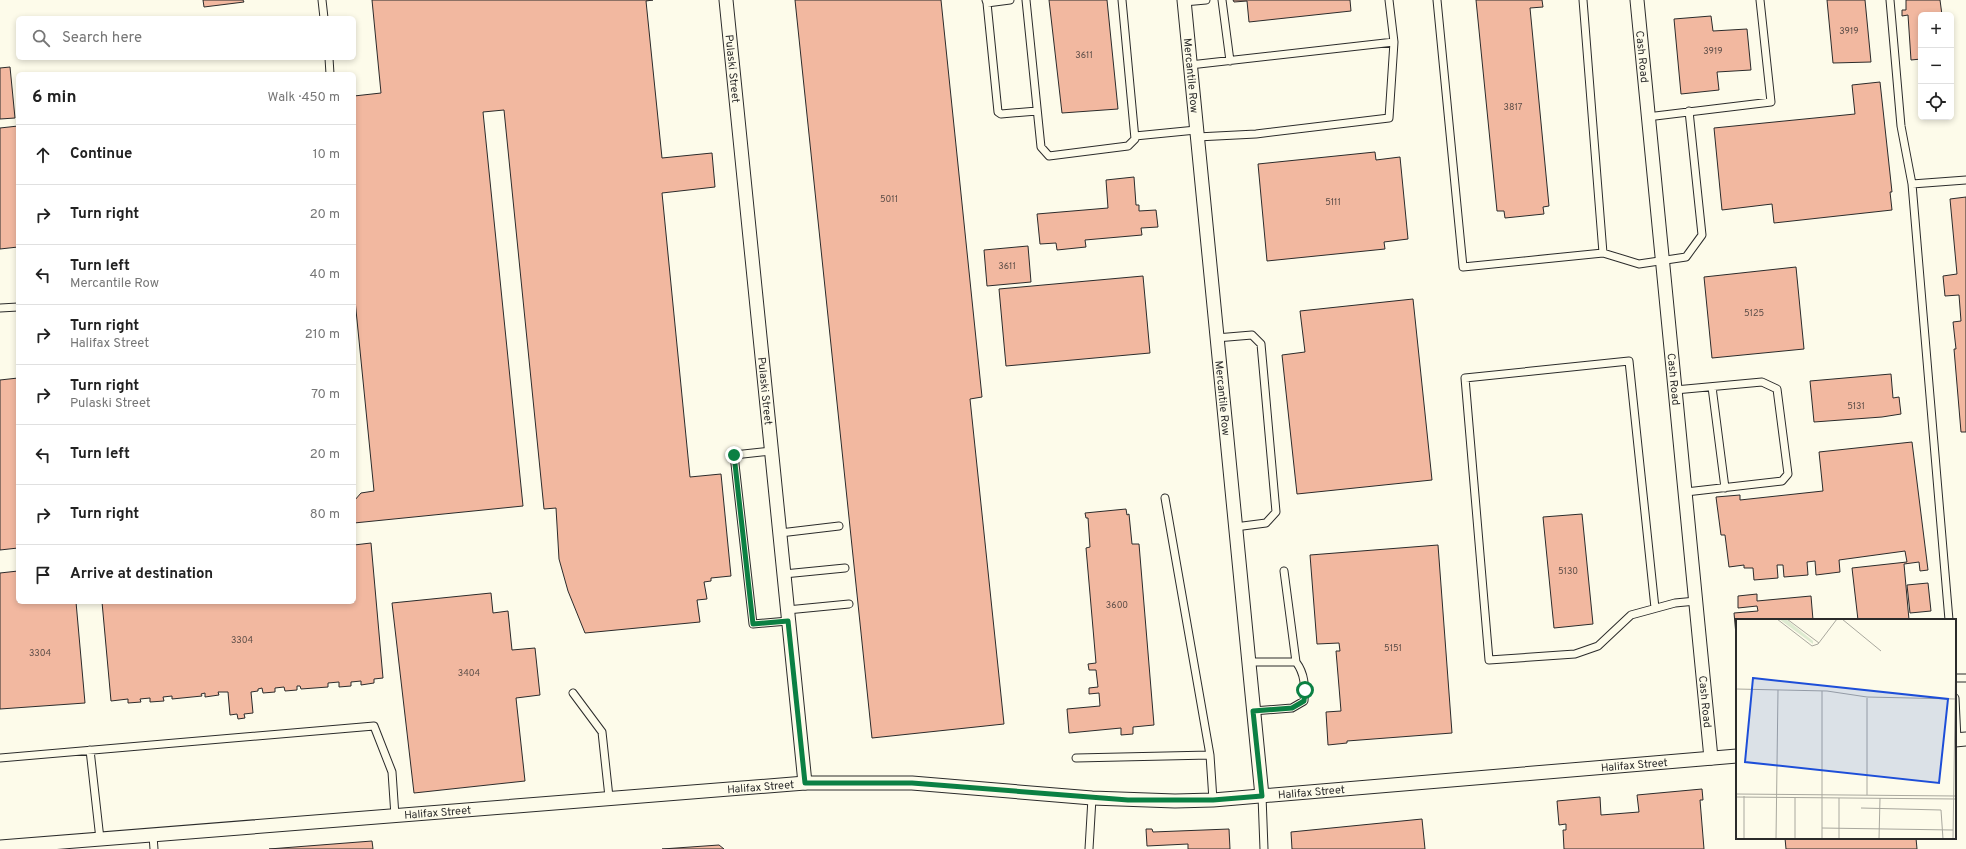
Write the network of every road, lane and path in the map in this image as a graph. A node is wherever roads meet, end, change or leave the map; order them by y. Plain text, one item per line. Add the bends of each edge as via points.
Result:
1 (322, 0) edge
2 (726, 0) edge
3 (1010, 0) edge
4 (1026, 0) edge
5 (1122, 0) edge
6 (1206, 0) edge
7 (1222, 0) edge
8 (1389, 0) edge
9 (1437, 0) edge
10 (1583, 0) edge
11 (1637, 0) edge
12 (1760, 0) edge
13 (1890, 0) edge
14 (987, 1) edge
15 (1184, 1) edge
16 (324, 16) edge
17 (1394, 42) junction
18 (329, 60) edge
19 (1230, 61) junction
20 (1190, 65) junction
21 (330, 72) edge
22 (1037, 111) junction
23 (1689, 111) junction
24 (1647, 117) junction
25 (1197, 133) junction
26 (1135, 136) junction
27 (1966, 180) edge
28 (1912, 184) junction
29 (1603, 253) junction
30 (1662, 261) junction
31 (16, 307) edge
32 (0, 308) edge
33 (1216, 338) junction
34 (1712, 387) junction
35 (1675, 390) junction
36 (771, 451) junction
37 (1724, 488) junction
38 (1686, 492) junction
39 (1165, 498) dead end
40 (839, 526) dead end
41 (1235, 526) junction
42 (780, 533) junction
43 (845, 568) dead end
44 (1284, 572) dead end
45 (784, 574) junction
46 (1696, 601) junction
47 (849, 604) dead end
48 (1655, 608) junction
49 (788, 616) junction
50 (1949, 619) edge
51 (1248, 662) junction
52 (1296, 662) junction
53 (573, 693) dead end
54 (1956, 708) edge
55 (1253, 711) junction
56 (1959, 739) edge
57 (90, 750) junction
58 (1210, 755) junction
59 (1736, 756) edge
60 (0, 758) edge
61 (1076, 758) dead end
62 (1711, 758) junction
63 (805, 783) junction
64 (1262, 796) junction
65 (609, 798) junction
66 (1092, 798) junction
67 (1213, 800) junction
68 (395, 816) junction
69 (153, 836) junction
70 (100, 839) junction
71 (0, 847) edge
72 (154, 849) edge
73 (1089, 849) edge
74 (1264, 849) edge

1 - 16 lane
2 - 36 street, Pulaski Street
3 - 14 lane
4 - 22 lane
5 - 26 lane
6 - 15 lane
7 - 19 lane
8 - 17 lane
9 - 29 lane via 1463,267
10 - 29 lane
11 - 24 street, Cash Road
12 - 23 lane via 1771,102
13 - 28 lane via 1901,126
14 - 22 lane via 998,112 1001,114
15 - 20 street, Mercantile Row
17 - 19 lane
17 - 25 lane via 1389,118 1256,134
18 - 21 lane
19 - 20 lane
20 - 25 street, Mercantile Row
22 - 26 lane via 1041,147 1049,156 1128,146
23 - 24 lane
23 - 30 lane via 1702,235 1686,257
24 - 30 street, Cash Road
25 - 26 lane
25 - 33 street, Mercantile Row
27 - 28 lane
28 - 50 lane
29 - 30 lane via 1639,264
30 - 35 street, Cash Road
31 - 32 lane
33 - 41 street, Mercantile Row
33 - 41 lane via 1252,335 1261,344 1276,512 1266,523
34 - 35 lane
34 - 37 lane
34 - 37 lane via 1762,382 1772,385 1777,390 1788,474 1782,481
35 - 38 street, Cash Road
36 - 42 street, Pulaski Street
36 - 49 lane via 734,455 753,624
37 - 38 lane
38 - 46 street, Cash Road
39 - 58 lane
40 - 42 lane
41 - 51 street, Mercantile Row
42 - 45 street, Pulaski Street
43 - 45 lane
44 - 52 lane
45 - 49 street, Pulaski Street
46 - 48 lane
46 - 62 street, Cash Road
47 - 49 lane
48 - 48 lane via 1631,615 1598,646 1575,654 1490,660 1465,378 1629,360
49 - 63 street, Pulaski Street
51 - 52 lane
51 - 55 street, Mercantile Row
52 - 55 lane via 1303,671 1304,701 1292,708
53 - 65 lane via 602,732
54 - 56 lane
55 - 64 street, Mercantile Row
57 - 60 lane
57 - 68 lane via 374,726 392,772
57 - 70 lane
58 - 61 lane
58 - 67 lane
59 - 62 street, Halifax Street
62 - 64 street, Halifax Street
63 - 65 street, Halifax Street
63 - 66 street, Halifax Street via 912,783
64 - 67 street, Halifax Street
64 - 74 lane
65 - 68 street, Halifax Street
66 - 67 street, Halifax Street
66 - 73 lane
68 - 69 street, Halifax Street
69 - 70 street, Halifax Street
69 - 72 lane
70 - 71 street, Halifax Street

